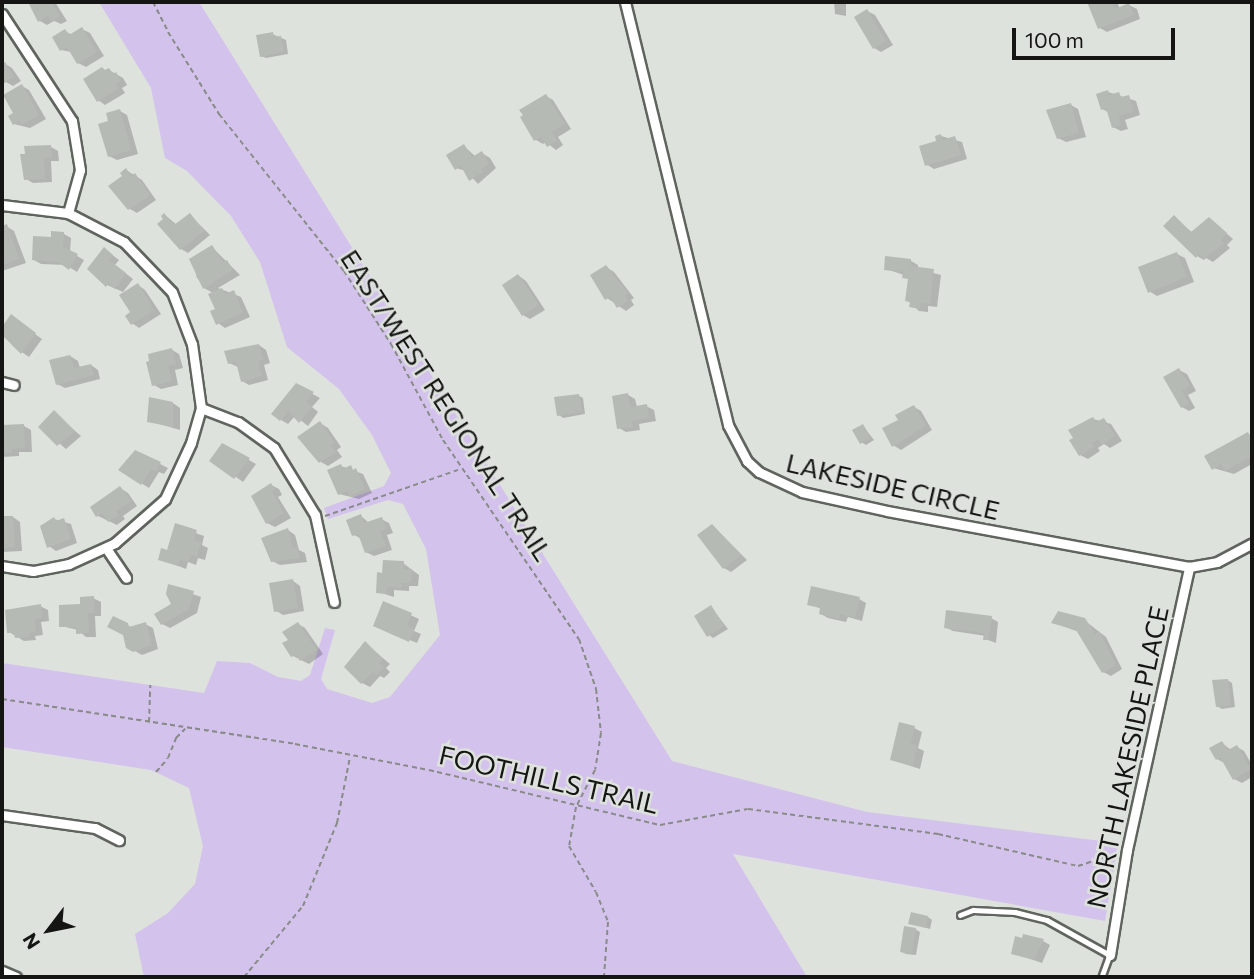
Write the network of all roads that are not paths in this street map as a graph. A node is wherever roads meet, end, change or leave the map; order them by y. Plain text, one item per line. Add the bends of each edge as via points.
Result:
1 (625, 2) edge
2 (2, 14) edge
3 (2, 205) edge
4 (68, 213) junction
5 (2, 382) edge
6 (14, 385) dead end
7 (201, 408) junction
8 (1252, 543) edge
9 (106, 548) junction
10 (2, 566) edge
11 (1189, 567) junction
12 (126, 578) dead end
13 (334, 602) dead end
14 (2, 816) edge
15 (119, 840) dead end
16 (960, 915) dead end
17 (1110, 955) junction
18 (2, 971) edge
19 (16, 977) edge
20 (1102, 977) edge

1 - 11 street, LAKESIDE CIRCLE via 728,425 747,461 771,480 802,492
2 - 4 street via 72,121 80,170
3 - 4 street
4 - 7 street via 124,242 172,292 192,344
5 - 6 street
7 - 9 street via 191,443 165,499
7 - 13 street via 238,422 274,448 316,517
8 - 11 street, LAKESIDE CIRCLE via 1217,562
9 - 10 street via 69,564 33,571
9 - 12 street
11 - 17 street, NORTH LAKESIDE PLACE via 1126,850
14 - 15 street via 94,828
16 - 17 lane via 973,910 1016,912 1047,920
17 - 20 lane
18 - 19 street

